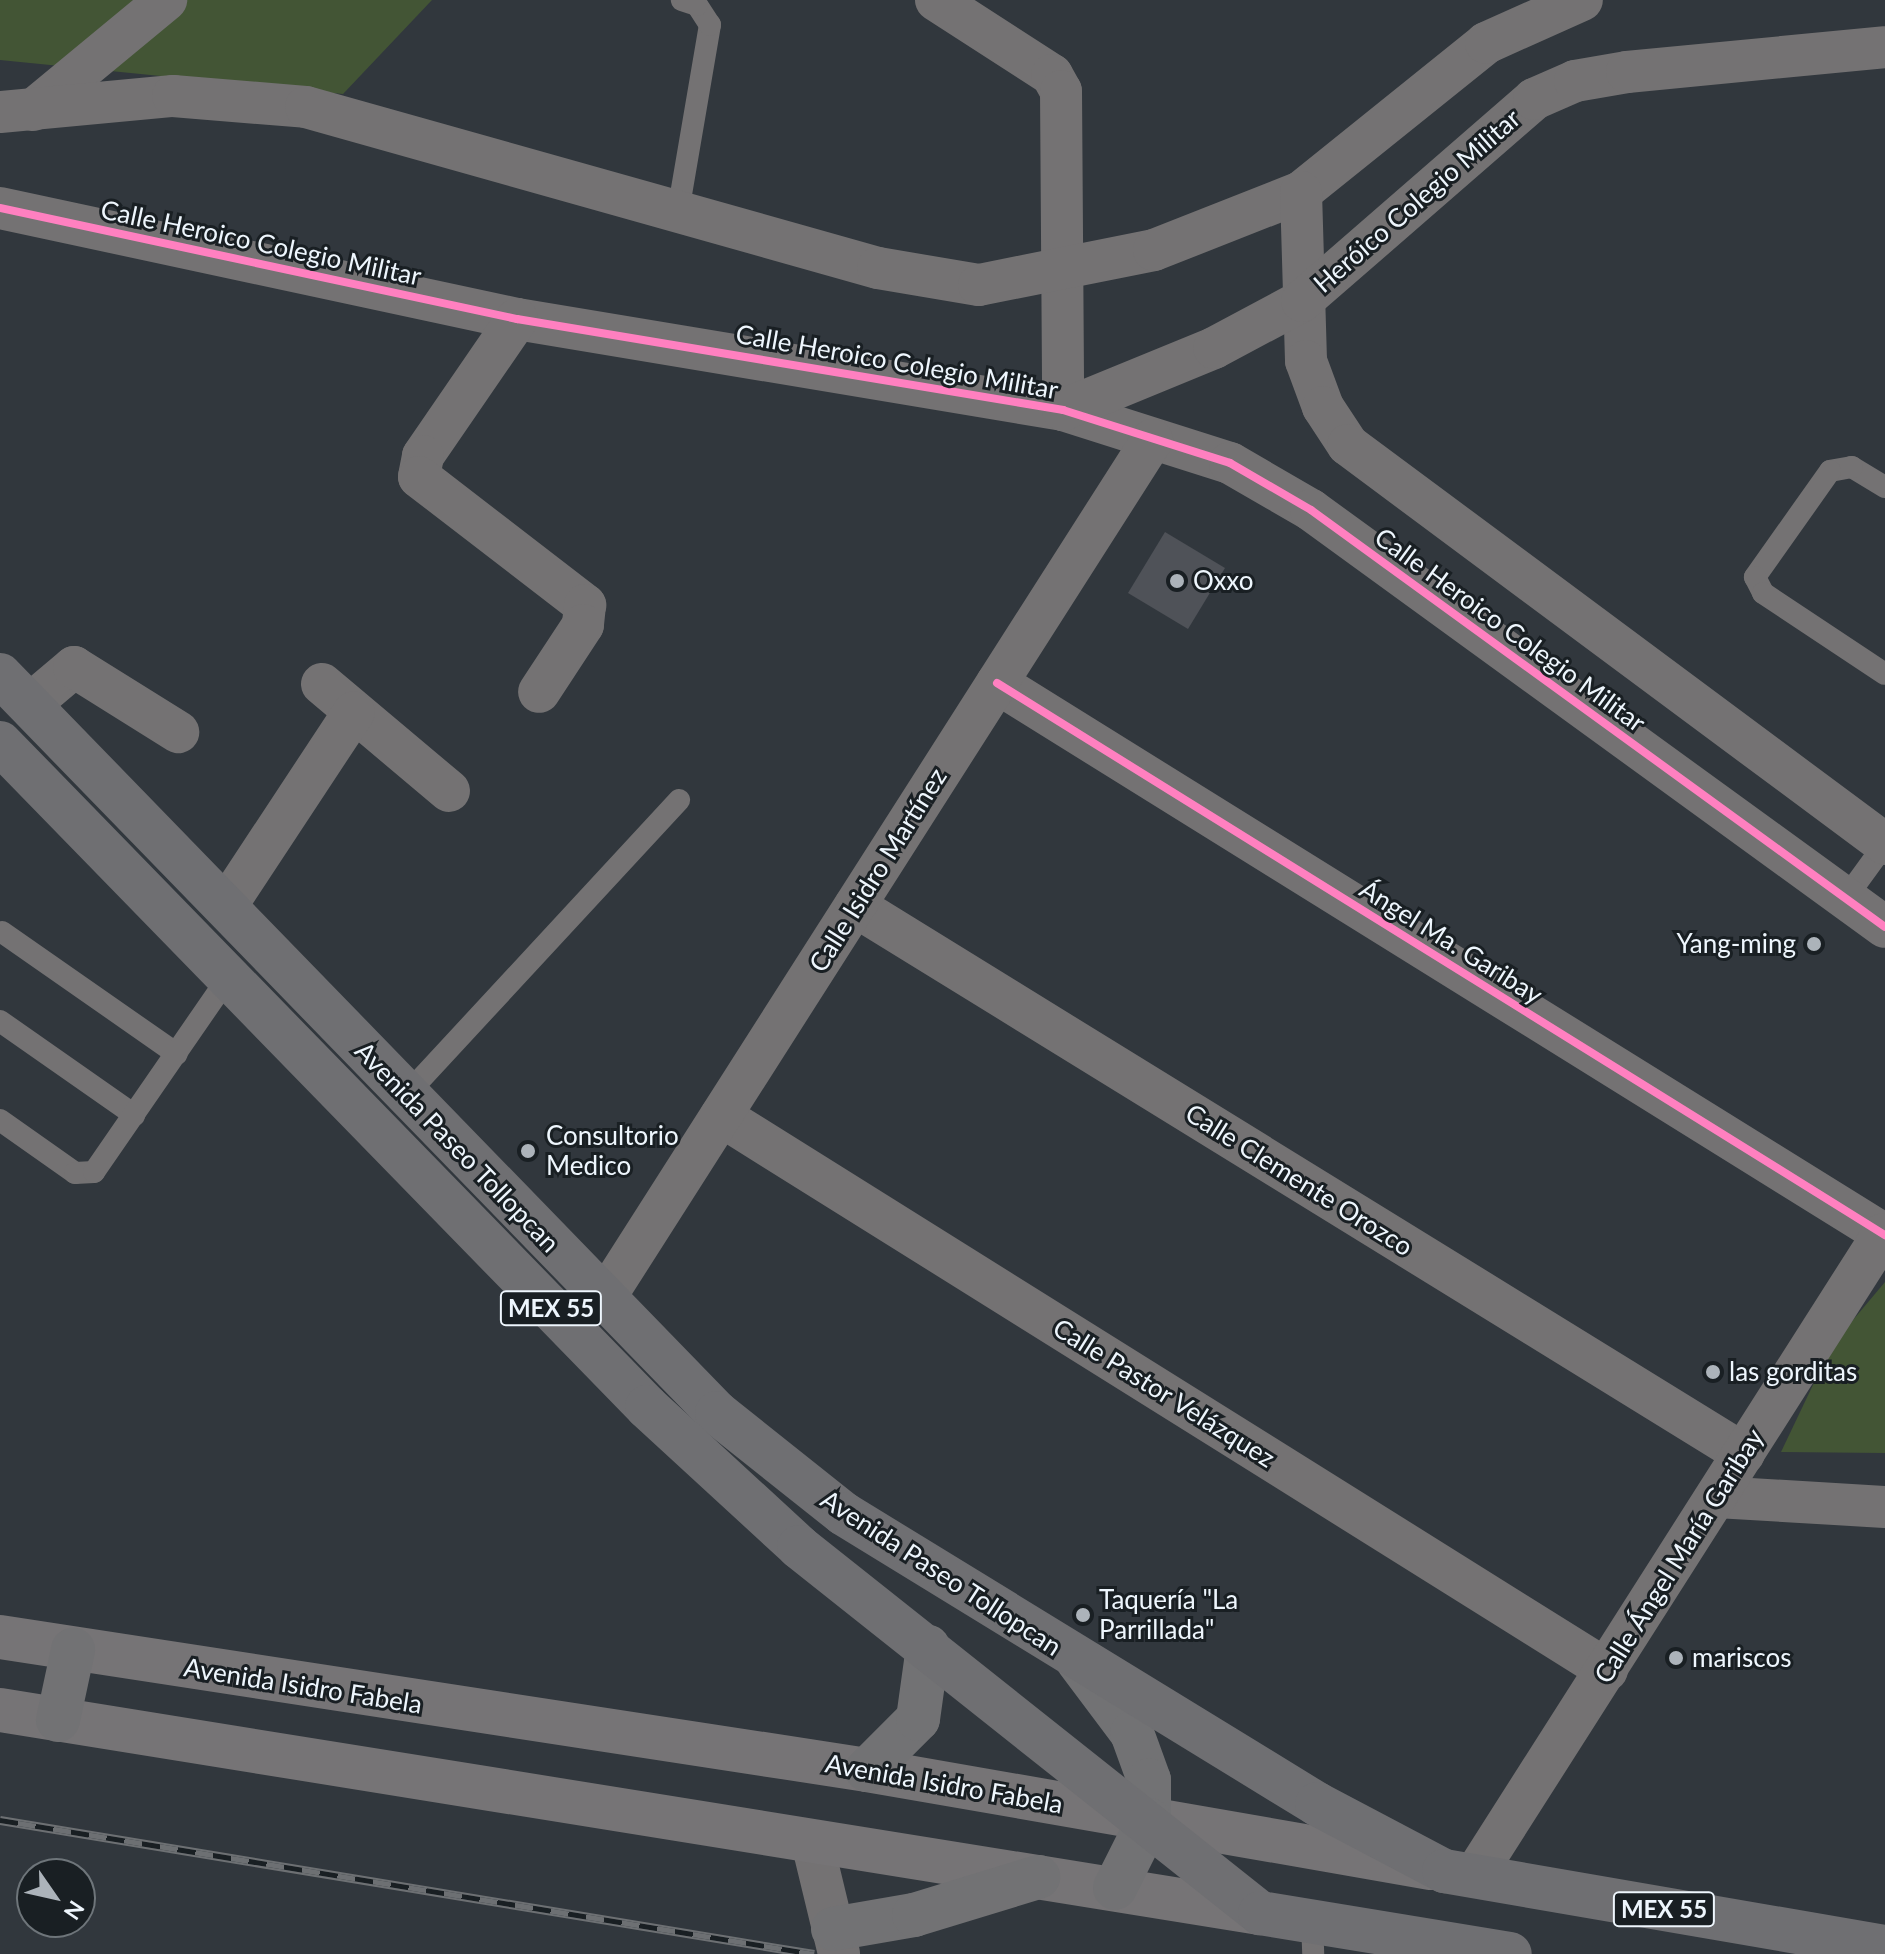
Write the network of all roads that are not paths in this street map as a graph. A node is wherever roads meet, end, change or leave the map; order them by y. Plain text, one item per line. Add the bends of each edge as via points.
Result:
1 (166, 0) edge
2 (682, 0) edge
3 (936, 0) edge
4 (1582, 0) edge
5 (1885, 47) edge
6 (16, 111) edge
7 (1301, 192) junction
8 (0, 208) edge
9 (678, 212) junction
10 (1059, 274) junction
11 (1302, 301) junction
12 (517, 319) junction
13 (1063, 410) junction
14 (1152, 440) junction
15 (1885, 487) edge
16 (1578, 619) junction
17 (1885, 674) edge
18 (1540, 676) junction
19 (997, 683) junction
20 (322, 684) dead end
21 (15, 690) edge
22 (539, 692) dead end
23 (354, 712) junction
24 (178, 732) dead end
25 (0, 743) edge
26 (449, 791) dead end
27 (679, 800) dead end
28 (1885, 844) edge
29 (1845, 899) junction
30 (226, 906) junction
31 (855, 906) junction
32 (1885, 927) edge
33 (2, 932) dead end
34 (228, 978) junction
35 (0, 1021) edge
36 (177, 1054) junction
37 (406, 1095) junction
38 (134, 1115) junction
39 (721, 1116) junction
40 (0, 1120) edge
41 (1884, 1235) edge
42 (604, 1299) junction
43 (1744, 1454) junction
44 (1717, 1497) junction
45 (1885, 1507) edge
46 (0, 1637) edge
47 (928, 1647) junction
48 (73, 1650) junction
49 (1078, 1661) junction
50 (1607, 1670) junction
51 (0, 1710) edge
52 (58, 1720) junction
53 (867, 1770) junction
54 (1149, 1820) junction
55 (812, 1842) junction
56 (1459, 1873) junction
57 (1038, 1877) junction
58 (1115, 1888) junction
59 (1260, 1913) junction
60 (1312, 1937) edge
61 (836, 1942) edge
62 (1885, 1947) edge
63 (1510, 1954) edge

1 - 6 street
2 - 9 lane via 697,5 710,25
3 - 10 street via 1052,75 1061,91
4 - 7 street via 1486,43
5 - 11 street, Heróico Colegio Militar via 1575,81 1534,99
6 - 9 street via 173,96 292,105
7 - 10 street via 1191,238
7 - 11 street, Calle Heroico Colegio Militar
8 - 12 street, Calle Heroico Colegio Militar
9 - 10 street via 920,277 979,285
10 - 13 street
11 - 13 street, Heróico Colegio Militar via 1214,348
11 - 16 street, Calle Heroico Colegio Militar via 1306,361 1323,407 1348,445
12 - 13 street, Calle Heroico Colegio Militar
12 - 22 street via 423,456 419,477 585,605 583,625
13 - 14 street, Calle Heroico Colegio Militar
14 - 18 street, Calle Heroico Colegio Militar via 1269,482
14 - 19 street, Calle Isidro Martínez
15 - 17 lane via 1852,467 1830,471 1755,577 1763,593
16 - 18 street
16 - 28 street, Calle Heroico Colegio Militar
18 - 29 street, Calle Heroico Colegio Militar
19 - 31 street, Calle Isidro Martínez
19 - 41 street, Ángel Ma. Garibay
20 - 23 street
21 - 24 street via 74,667
21 - 30 highway, Avenida Paseo Tollopcan / MEX 55
23 - 26 street
23 - 30 street
25 - 34 highway, Avenida Paseo Tollopcan / MEX 55
27 - 37 lane
28 - 29 lane
29 - 32 street, Calle Heroico Colegio Militar
30 - 37 highway, Avenida Paseo Tollopcan / MEX 55
31 - 39 street, Calle Isidro Martínez
31 - 43 street, Calle Clemente Orozco
33 - 36 lane
34 - 36 lane
34 - 47 highway, Avenida Paseo Tollopcan / MEX 55 via 697,1457
35 - 38 lane
36 - 38 lane
37 - 42 highway, Avenida Paseo Tollopcan / MEX 55
38 - 40 lane via 89,1175
39 - 42 street, Calle Isidro Martínez
39 - 50 street, Calle Pastor Velázquez
41 - 43 street, Calle Ángel María Garibay
42 - 49 highway, Avenida Paseo Tollopcan / MEX 55 via 717,1413 800,1483
43 - 44 street, Calle Ángel María Garibay
44 - 45 street
44 - 50 street, Calle Ángel María Garibay
46 - 48 main road, Avenida Isidro Fabela / MEX 55
47 - 53 main road via 918,1719
47 - 54 highway, Avenida Paseo Tollopcan / MEX 55
48 - 52 main road
48 - 53 main road, Avenida Isidro Fabela / MEX 55
49 - 54 main road via 1132,1733 1149,1780
49 - 56 highway, Avenida Paseo Tollopcan / MEX 55 via 1317,1804
50 - 56 street, Calle Ángel María Garibay
51 - 52 main road
52 - 55 main road
53 - 54 main road, Avenida Isidro Fabela / MEX 55
54 - 56 main road, Avenida Isidro Fabela / MEX 55
54 - 58 main road
54 - 59 highway, Avenida Paseo Tollopcan
55 - 57 main road
55 - 61 street
56 - 62 highway, Avenida Isidro Fabela / MEX 55
57 - 58 main road
57 - 61 main road
58 - 59 main road
59 - 60 highway
60 - 63 highway

